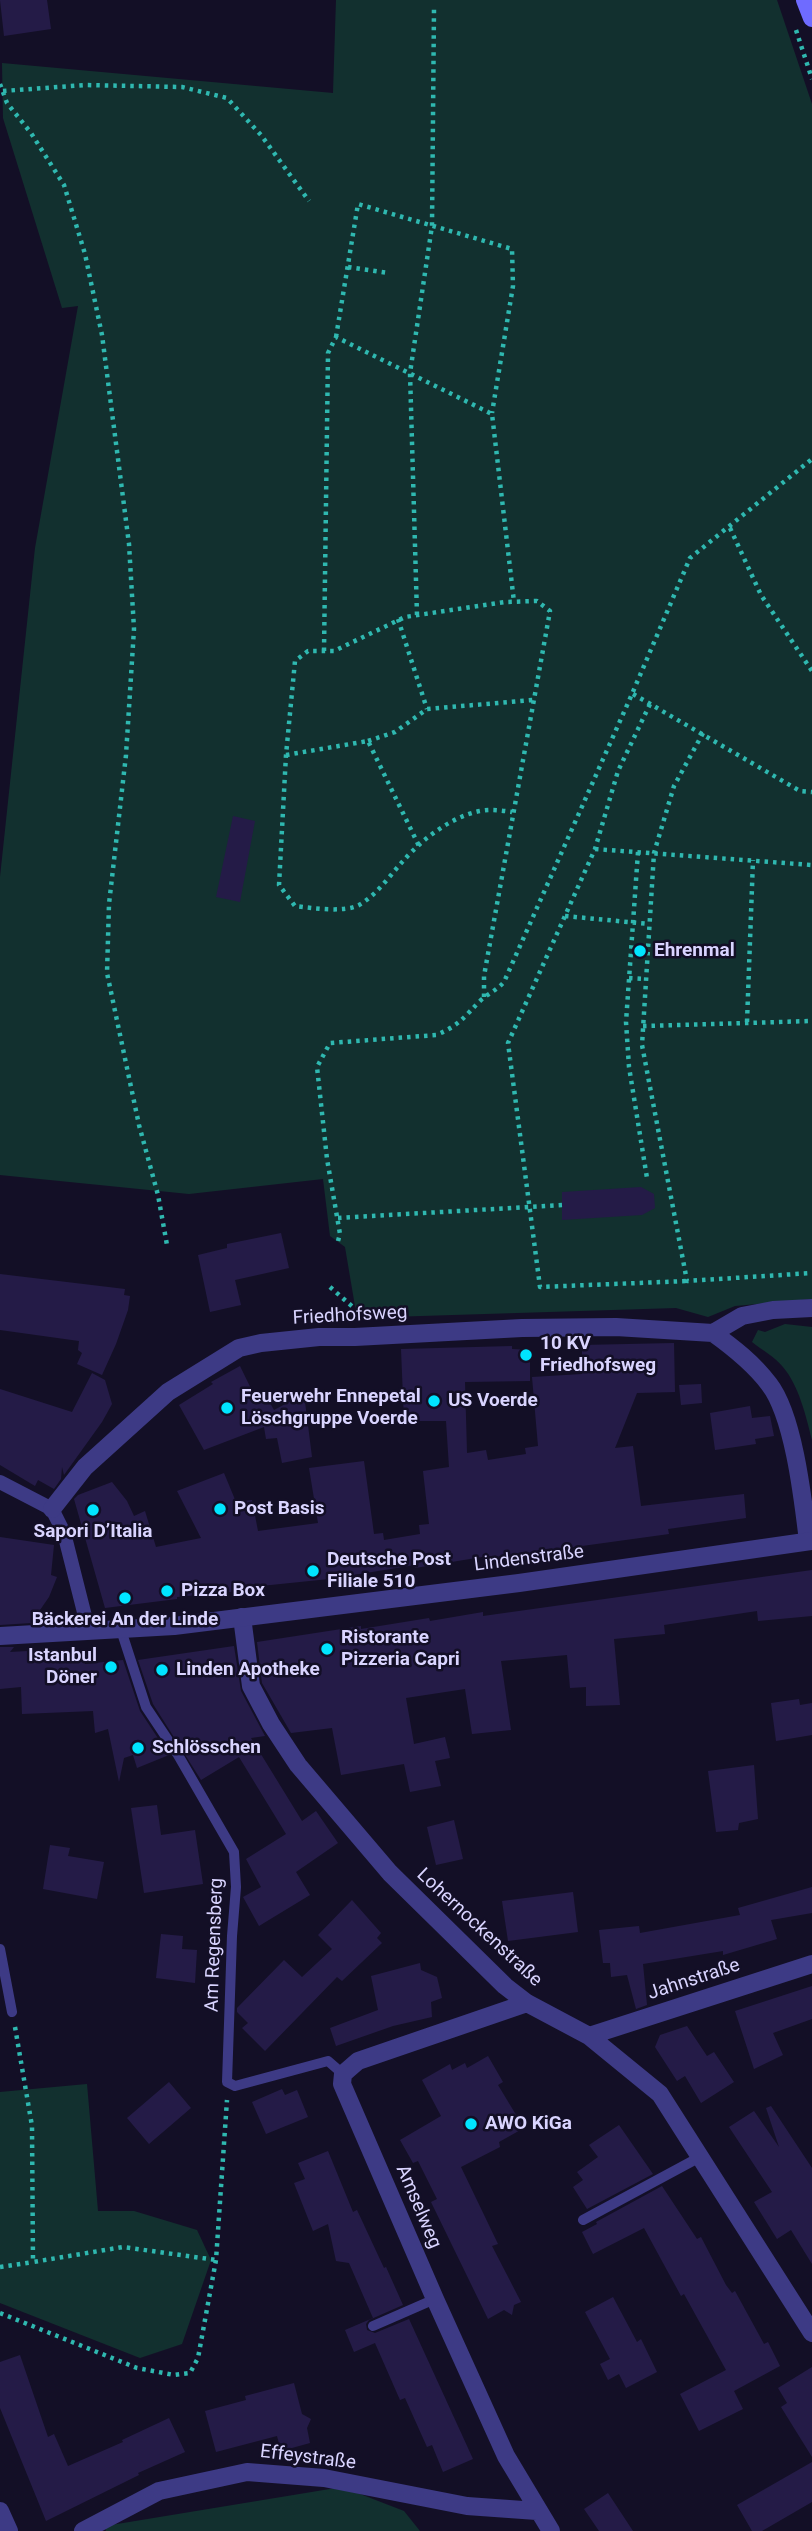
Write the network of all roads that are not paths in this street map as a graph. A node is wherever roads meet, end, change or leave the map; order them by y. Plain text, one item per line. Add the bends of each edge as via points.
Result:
1 (805, 0) edge
2 (812, 18) edge
3 (812, 1308) edge
4 (713, 1333) junction
5 (0, 1482) edge
6 (52, 1509) junction
7 (810, 1541) edge
8 (242, 1617) junction
9 (121, 1630) junction
10 (89, 1632) junction
11 (0, 1636) edge
12 (0, 1949) edge
13 (812, 1964) edge
14 (527, 2003) junction
15 (12, 2012) road end
16 (589, 2036) junction
17 (343, 2074) junction
18 (700, 2157) junction
19 (583, 2220) dead end
20 (435, 2299) junction
21 (373, 2326) dead end
22 (812, 2333) edge
23 (537, 2511) junction
24 (83, 2531) edge
25 (551, 2531) edge

1 - 2 main road
3 - 4 street via 742,1317
4 - 6 street, Friedhofsweg via 522,1328 320,1337 239,1348 168,1392 85,1467
4 - 7 street via 746,1358 776,1396 802,1488
5 - 6 street
6 - 10 street via 64,1533
7 - 8 street, Lindenstraße
8 - 9 street, Lindenstraße
8 - 14 street, Lohernockenstraße via 251,1686 298,1765 390,1873
9 - 10 street, Lindenstraße
9 - 17 lane, Am Regensberg via 146,1707 234,1852 228,2082 235,2085 327,2061
10 - 11 street, Lindenstraße
12 - 15 lane
13 - 16 street, Jahnstraße
14 - 16 street, Lohernockenstraße
14 - 17 street via 358,2061
16 - 18 street, Lohernockenstraße via 660,2094
17 - 20 street, Amselweg via 342,2084
18 - 19 lane
18 - 22 street, Lohernockenstraße
20 - 21 lane
20 - 23 street, Amselweg via 506,2456
23 - 24 street, Effeystraße via 467,2506 324,2478 247,2472 159,2491
23 - 25 street, Amselweg

